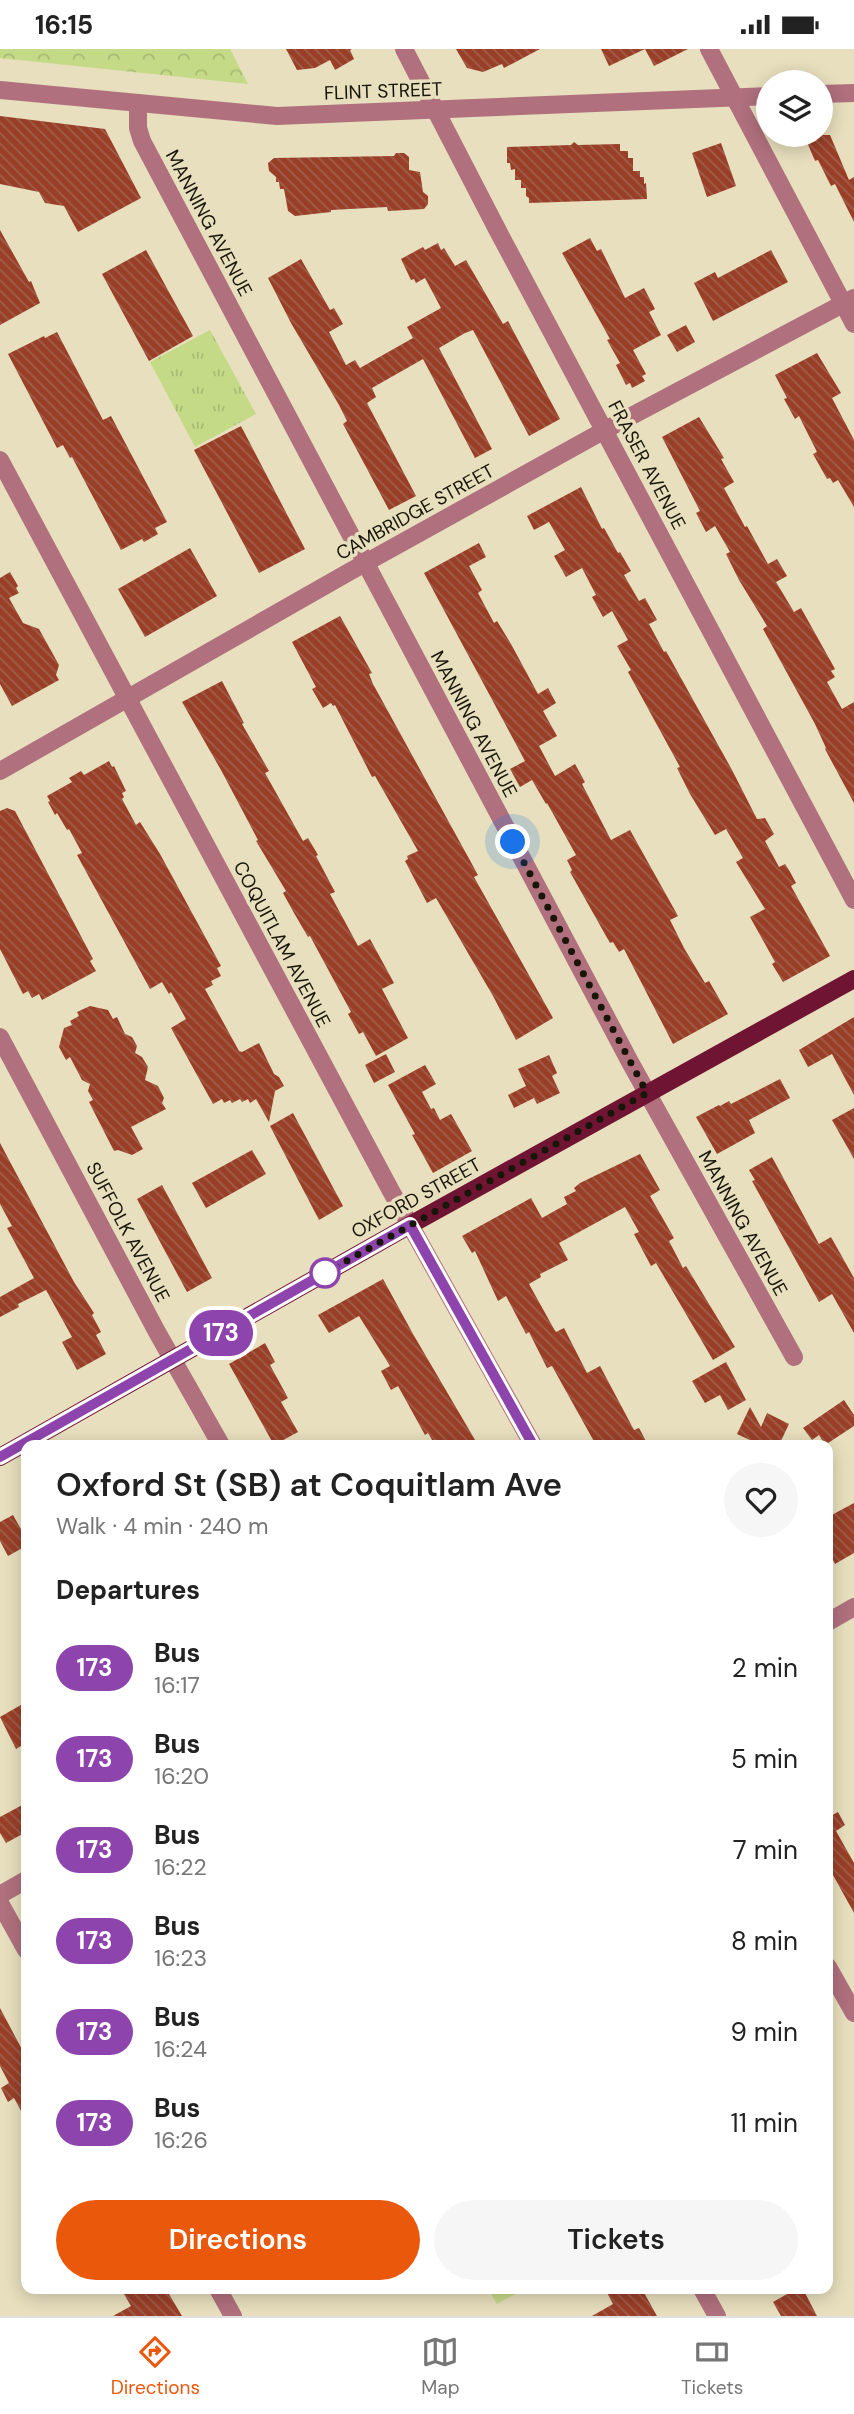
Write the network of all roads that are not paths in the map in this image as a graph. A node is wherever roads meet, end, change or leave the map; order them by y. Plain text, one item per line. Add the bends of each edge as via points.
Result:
1 (404, 49) edge
2 (709, 49) edge
3 (0, 90) edge
4 (854, 93) edge
5 (833, 94) edge
6 (734, 96) junction
7 (756, 96) edge
8 (138, 103) junction
9 (436, 110) junction
10 (849, 301) edge
11 (854, 324) edge
12 (605, 430) junction
13 (0, 460) edge
14 (366, 563) junction
15 (127, 700) junction
16 (0, 771) edge
17 (854, 900) edge
18 (854, 979) edge
19 (0, 1037) edge
20 (647, 1093) junction
21 (410, 1225) junction
22 (793, 1357) dead end
23 (173, 1360) junction
24 (30, 1440) edge
25 (218, 1440) edge
26 (530, 1440) edge
27 (21, 1445) edge
28 (0, 1457) edge
29 (854, 1607) edge
30 (833, 1619) edge
31 (21, 1883) edge
32 (0, 1895) edge
33 (0, 1903) edge
34 (21, 1941) edge
35 (833, 1976) edge
36 (854, 2013) edge
37 (221, 2294) edge
38 (705, 2294) edge
39 (233, 2316) edge
40 (717, 2316) edge

1 - 9 street, FRASER AVENUE
2 - 6 street
3 - 8 street, FLINT STREET
4 - 5 street
6 - 7 street, FLINT STREET
6 - 9 street, FLINT STREET
6 - 10 street
8 - 9 street, FLINT STREET via 277,116
8 - 14 street, MANNING AVENUE via 142,141
9 - 12 street, FRASER AVENUE
10 - 11 street
10 - 12 street, CAMBRIDGE STREET
12 - 14 street, CAMBRIDGE STREET
12 - 17 street, FRASER AVENUE
13 - 15 street, COQUITLAM AVENUE
14 - 15 street, CAMBRIDGE STREET
14 - 20 street, MANNING AVENUE
15 - 16 street, CAMBRIDGE STREET
15 - 21 street, COQUITLAM AVENUE
18 - 20 main road, OXFORD STREET
19 - 23 street, SUFFOLK AVENUE
20 - 21 main road, OXFORD STREET
20 - 22 street, MANNING AVENUE
21 - 23 main road, OXFORD STREET
21 - 26 street, COQUITLAM AVENUE
23 - 24 main road, OXFORD STREET
23 - 25 street, SUFFOLK AVENUE
27 - 28 main road, OXFORD STREET
29 - 30 street
31 - 32 street
33 - 34 street
35 - 36 street
37 - 39 street
38 - 40 street

